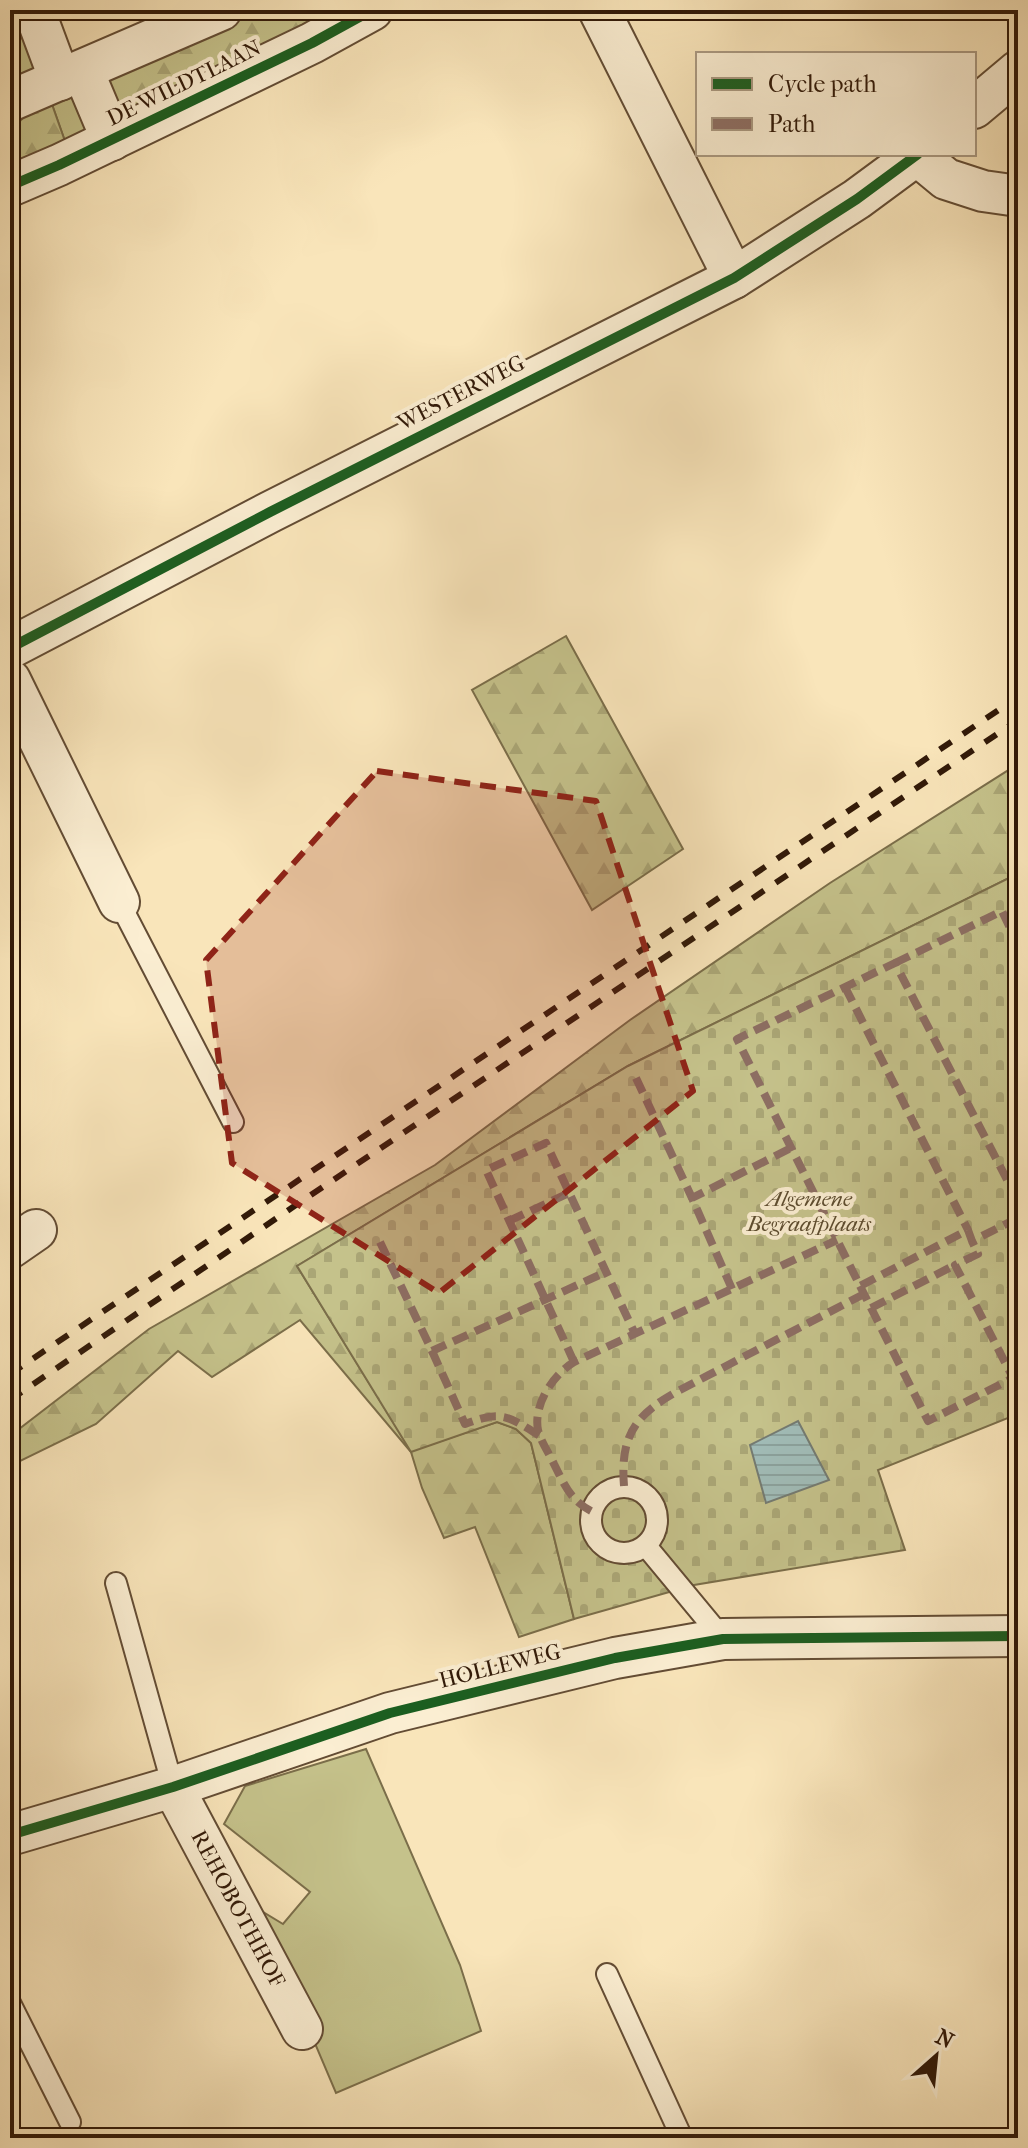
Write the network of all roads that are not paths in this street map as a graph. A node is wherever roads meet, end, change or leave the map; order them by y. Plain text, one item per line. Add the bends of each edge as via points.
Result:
1 (34, 10) edge
2 (221, 10) edge
3 (372, 10) edge
4 (599, 10) edge
5 (1018, 71) edge
6 (72, 75) junction
7 (10, 101) edge
8 (976, 106) edge
9 (112, 140) junction
10 (915, 156) edge
11 (920, 156) edge
12 (10, 186) edge
13 (1018, 196) edge
14 (734, 278) junction
15 (10, 648) edge
16 (10, 680) edge
17 (119, 902) joint
18 (233, 1122) dead end
19 (646, 1546) dead end
20 (116, 1583) dead end
21 (1018, 1636) edge
22 (723, 1639) junction
23 (173, 1787) junction
24 (10, 1835) edge
25 (607, 1974) dead end
26 (10, 2003) edge
27 (302, 2029) dead end
28 (70, 2122) dead end
29 (682, 2138) edge

1 - 6 street, DE WILDTLAAN
2 - 6 street
3 - 9 street, DE WILDTLAAN
4 - 14 street
5 - 8 street
6 - 7 street
6 - 9 street, DE WILDTLAAN
9 - 12 street, DE WILDTLAAN
10 - 14 street, WESTERWEG
11 - 13 street via 946,179
14 - 15 street, WESTERWEG
16 - 17 street
17 - 18 lane
19 - 22 lane
20 - 23 lane
21 - 22 street, HOLLEWEG
22 - 23 street, HOLLEWEG via 615,1658 390,1713
23 - 24 street, HOLLEWEG
23 - 27 street, REHOBOTHHOF
25 - 29 lane
26 - 28 lane

